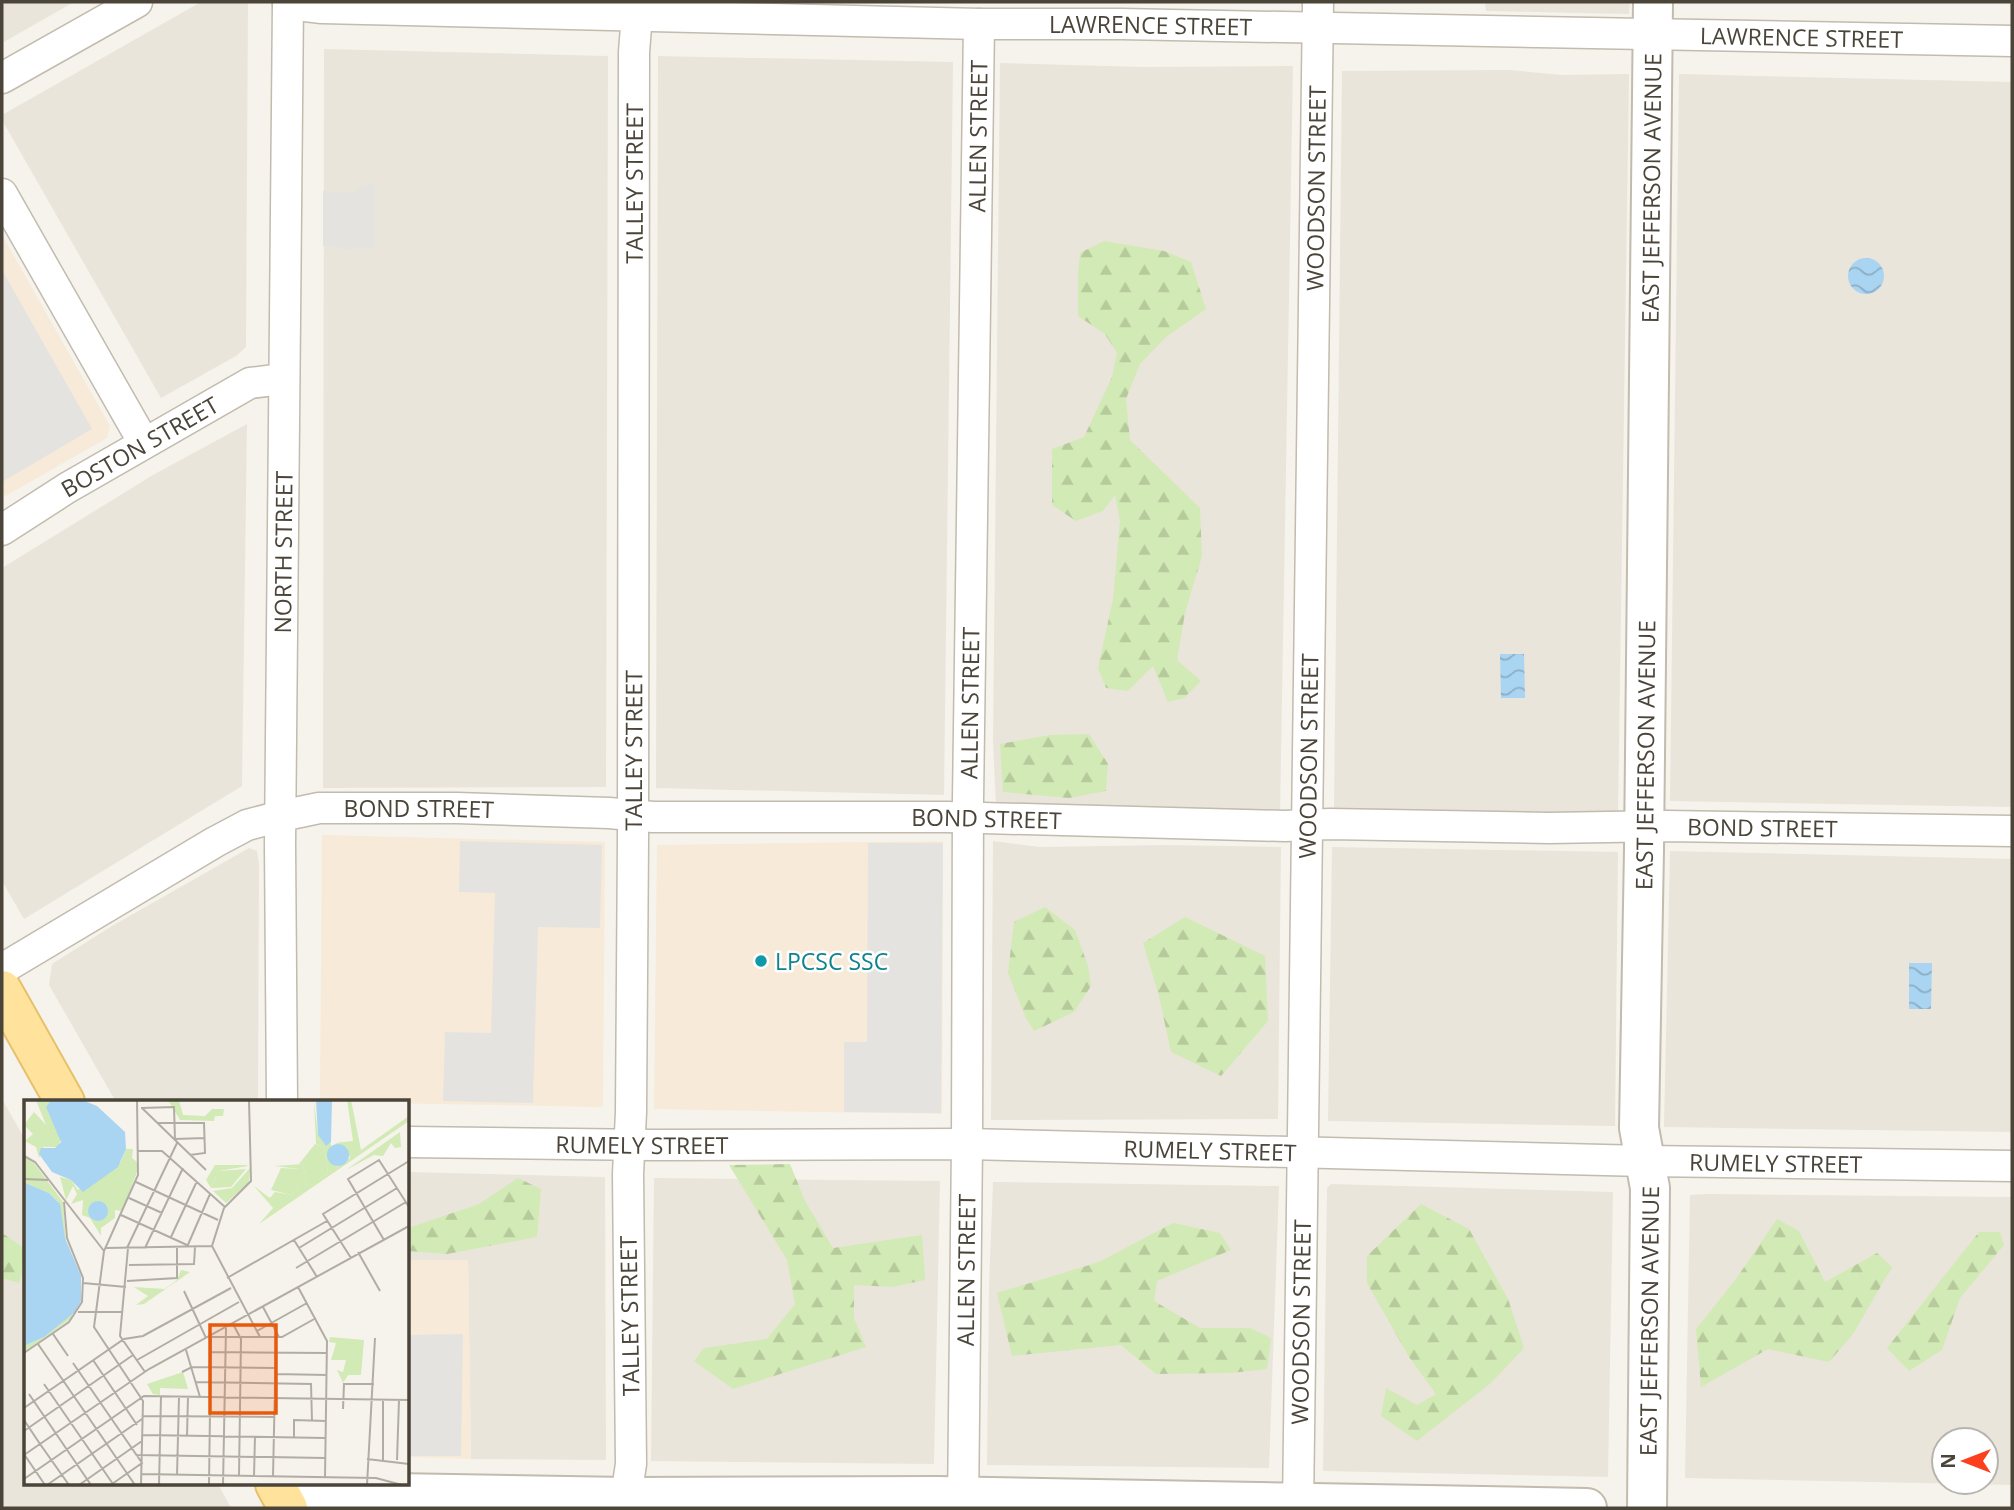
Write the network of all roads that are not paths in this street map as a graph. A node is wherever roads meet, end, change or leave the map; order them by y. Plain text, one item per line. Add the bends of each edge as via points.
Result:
1 (137, 2) edge
2 (288, 3) edge
3 (638, 9) edge
4 (1121, 13) edge
5 (1318, 15) edge
6 (1653, 18) edge
7 (979, 24) junction
8 (2012, 41) edge
9 (2, 78) edge
10 (2, 194) edge
11 (283, 379) junction
12 (144, 443) junction
13 (2, 530) edge
14 (632, 815) junction
15 (281, 816) junction
16 (968, 818) junction
17 (1306, 825) junction
18 (1644, 827) junction
19 (2012, 831) edge
20 (2, 969) edge
21 (2, 989) edge
22 (64, 1100) edge
23 (282, 1100) edge
24 (410, 1142) edge
25 (629, 1144) junction
26 (967, 1144) junction
27 (1302, 1153) junction
28 (1644, 1160) junction
29 (2012, 1166) edge
30 (280, 1492) edge
31 (625, 1497) junction
32 (963, 1502) edge
33 (1298, 1506) edge
34 (1587, 1508) edge
35 (1647, 1508) edge

1 - 9 street
2 - 3 street, LAWRENCE STREET via 322,8
2 - 11 street, NORTH STREET
3 - 7 street, LAWRENCE STREET
3 - 14 street, TALLEY STREET via 634,66
4 - 5 street, LAWRENCE STREET
4 - 7 street, LAWRENCE STREET
5 - 6 street, LAWRENCE STREET
5 - 17 street, WOODSON STREET
6 - 8 street, LAWRENCE STREET
6 - 18 street, EAST JEFFERSON AVENUE
7 - 16 street, ALLEN STREET
10 - 12 street
11 - 12 street, BOSTON STREET via 250,383
11 - 15 street, NORTH STREET
12 - 13 street, BOSTON STREET
14 - 15 street, BOND STREET via 319,808
14 - 16 street, BOND STREET
14 - 25 street, TALLEY STREET
15 - 20 street, BOND STREET via 247,825 215,842
15 - 23 street, NORTH STREET
16 - 17 street, BOND STREET
16 - 26 street, ALLEN STREET
17 - 18 street, BOND STREET
17 - 27 street, WOODSON STREET
18 - 19 street, BOND STREET
18 - 28 street, EAST JEFFERSON AVENUE via 1639,1128
21 - 22 main road
24 - 25 street, RUMELY STREET
25 - 26 street, RUMELY STREET
25 - 31 street, TALLEY STREET via 631,1464
26 - 27 street, RUMELY STREET
26 - 32 street, ALLEN STREET
27 - 28 street, RUMELY STREET
27 - 33 street, WOODSON STREET
28 - 29 street, RUMELY STREET
28 - 35 street, EAST JEFFERSON AVENUE via 1650,1188
30 - 31 street
31 - 32 street
32 - 33 street
33 - 34 street

